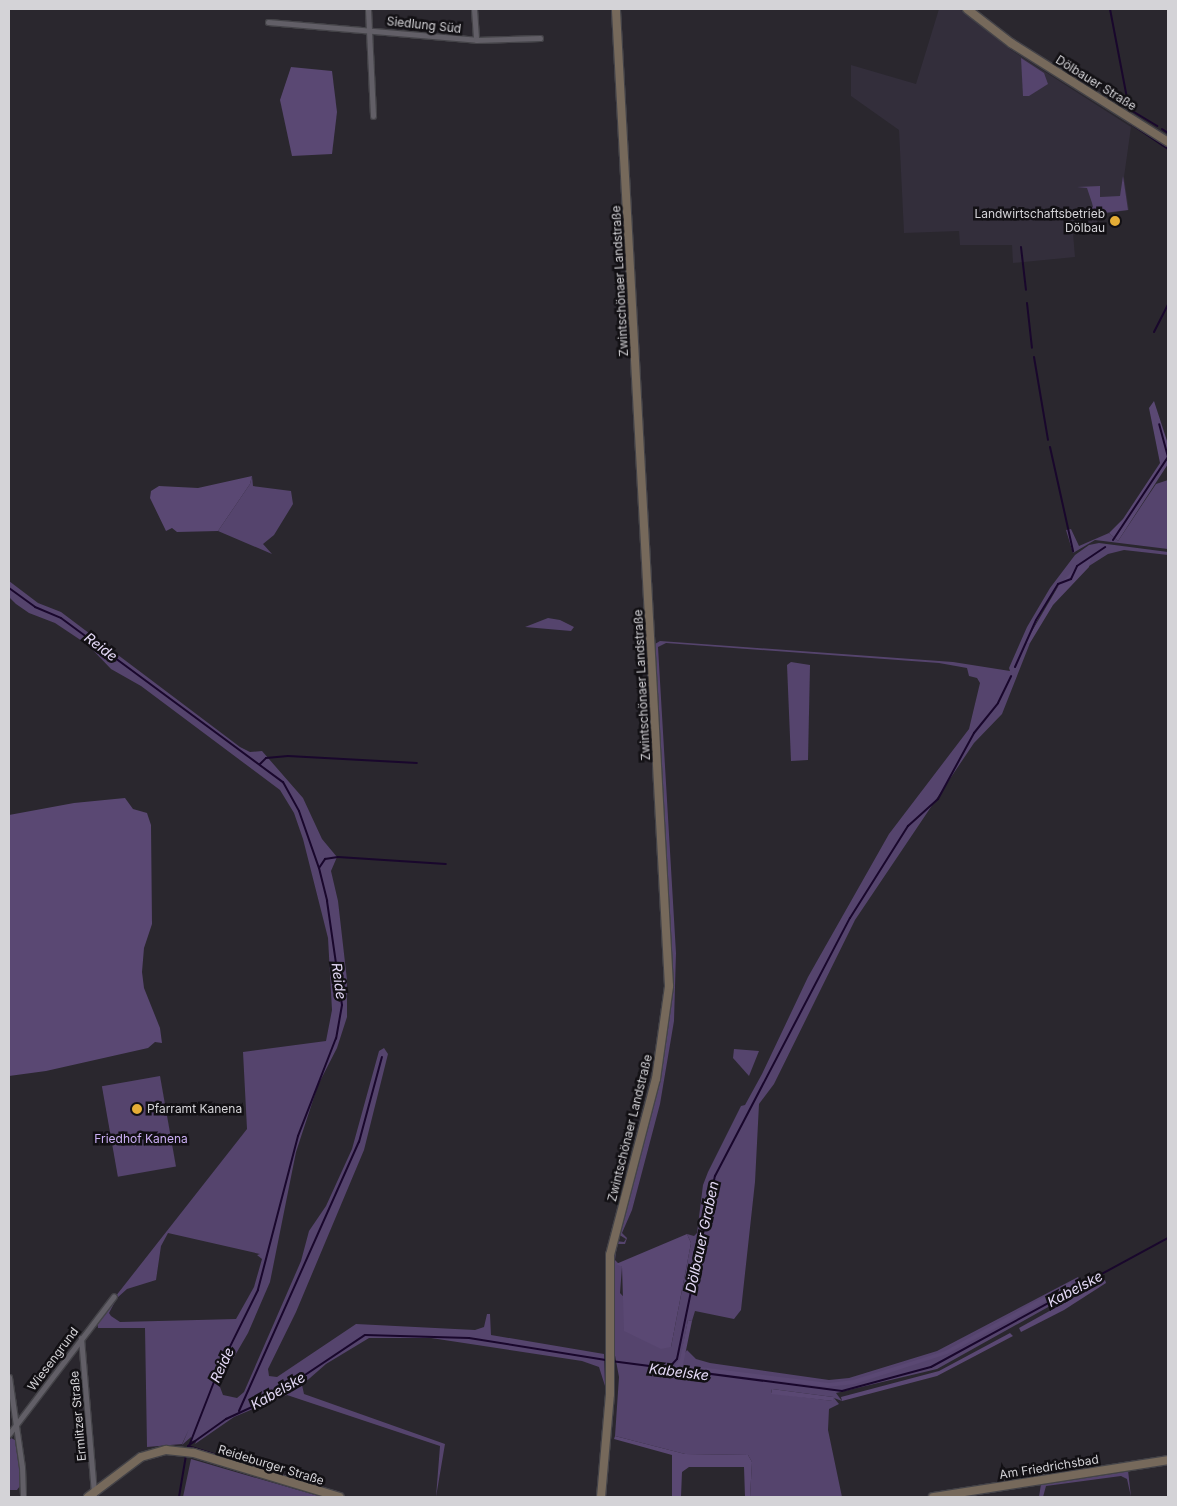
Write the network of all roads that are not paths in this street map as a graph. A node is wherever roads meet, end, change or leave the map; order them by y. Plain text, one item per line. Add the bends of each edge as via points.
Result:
1 (368, 9) edge
2 (474, 9) edge
3 (616, 9) edge
4 (967, 9) edge
5 (268, 22) dead end
6 (369, 29) junction
7 (540, 38) dead end
8 (476, 40) junction
9 (373, 116) dead end
10 (1168, 142) edge
11 (114, 1296) dead end
12 (81, 1337) junction
13 (9, 1377) edge
14 (15, 1426) junction
15 (9, 1434) edge
16 (1168, 1460) edge
17 (91, 1495) edge
18 (23, 1497) edge
19 (340, 1497) edge
20 (601, 1497) edge
21 (933, 1497) edge

1 - 6 street
2 - 8 street, Siedlung Süd
3 - 20 main road, Zwintschönaer Landstraße via 669,986 654,1087 610,1255 610,1368
4 - 10 main road, Dölbauer Straße via 1011,44
5 - 6 street, Siedlung Süd
6 - 8 street, Siedlung Süd
6 - 9 street
7 - 8 street, Siedlung Süd
11 - 12 street, Wiesengrund
12 - 14 street, Wiesengrund
12 - 17 street, Ermlitzer Straße
13 - 14 street
14 - 15 street, Wiesengrund
14 - 18 street
16 - 21 main road, Am Friedrichsbad
17 - 19 main road, Reideburger Straße via 141,1457 156,1451 179,1450

